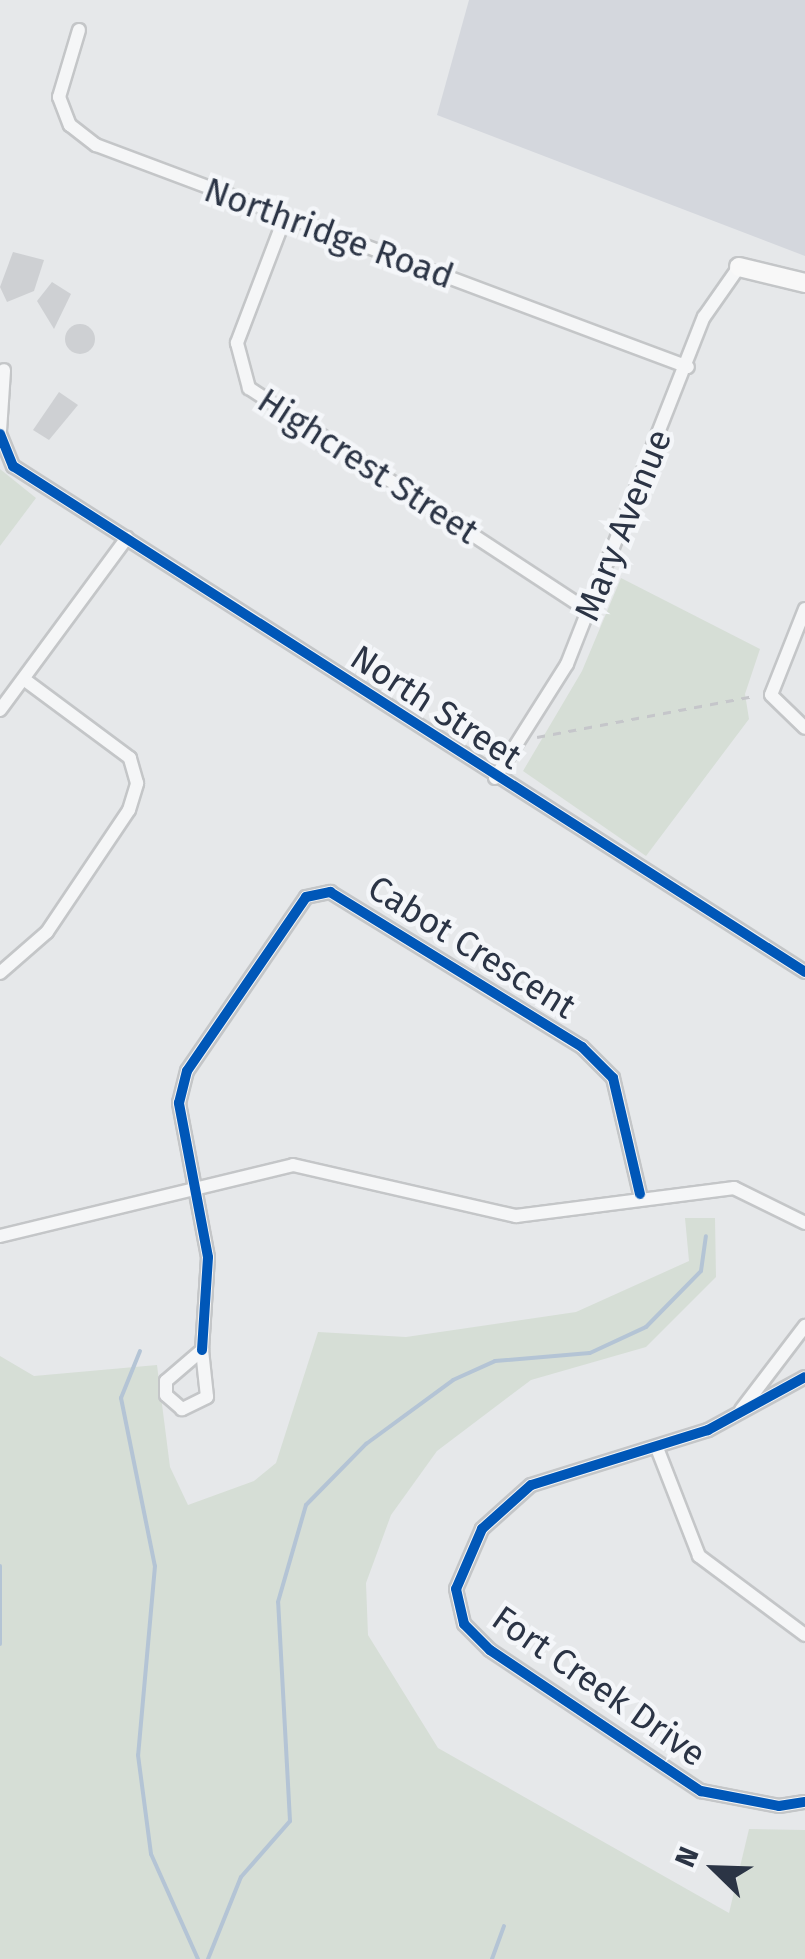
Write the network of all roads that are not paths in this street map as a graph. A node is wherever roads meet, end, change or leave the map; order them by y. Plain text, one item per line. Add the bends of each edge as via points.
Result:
1 (79, 30) dead end
2 (285, 217) junction
3 (740, 267) joint
4 (805, 282) edge
5 (688, 367) junction
6 (4, 370) dead end
7 (0, 433) edge
8 (126, 538) junction
9 (805, 609) edge
10 (590, 612) junction
11 (26, 680) junction
12 (0, 710) edge
13 (805, 728) edge
14 (495, 778) junction
15 (0, 972) edge
16 (805, 972) edge
17 (192, 1183) junction
18 (640, 1194) junction
19 (805, 1222) edge
20 (0, 1236) edge
21 (805, 1326) edge
22 (202, 1350) junction
23 (805, 1377) edge
24 (736, 1416) junction
25 (657, 1448) junction
26 (805, 1635) edge
27 (805, 1802) edge

1 - 2 street, Northridge Road via 59,97 82,136
2 - 5 street, Northridge Road
2 - 10 street, Highcrest Street via 237,342 249,388
3 - 4 street
3 - 5 street, Mary Avenue via 704,318
5 - 10 street, Mary Avenue
6 - 7 street
7 - 8 street, North Street via 14,466
8 - 11 street
8 - 14 street, North Street
9 - 13 street via 770,695
10 - 14 street, Mary Avenue
11 - 12 street
11 - 15 street via 130,758 137,783 130,810 47,932
14 - 16 street, North Street
17 - 18 street via 317,1167 516,1216
17 - 18 street, Cabot Crescent via 179,1103 187,1071 285,916 330,892 582,1047 613,1078
17 - 20 street
17 - 22 street, Cabot Crescent via 208,1257
18 - 19 street via 734,1188
21 - 24 street
22 - 22 street, Cabot Crescent via 207,1396 190,1410 176,1406 166,1381
23 - 24 street, Fort Creek Drive
24 - 25 street, Fort Creek Drive
25 - 26 street via 698,1556
25 - 27 street, Fort Creek Drive via 530,1486 482,1529 456,1589 464,1624 701,1791

